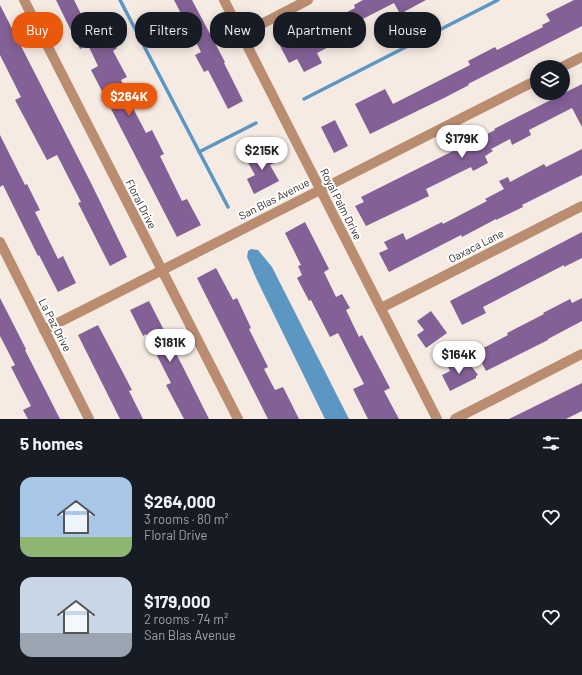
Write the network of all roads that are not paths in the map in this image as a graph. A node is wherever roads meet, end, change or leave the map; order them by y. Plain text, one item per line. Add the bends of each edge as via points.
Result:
1 (24, 0) edge
2 (224, 0) edge
3 (308, 0) edge
4 (230, 12) edge
5 (265, 22) edge
6 (249, 48) edge
7 (582, 57) edge
8 (570, 63) edge
9 (530, 84) edge
10 (320, 189) junction
11 (582, 206) edge
12 (0, 242) edge
13 (161, 270) junction
14 (381, 308) junction
15 (44, 330) junction
16 (582, 354) edge
17 (90, 419) edge
18 (238, 419) edge
19 (437, 419) edge
20 (455, 419) edge

1 - 13 street, Floral Drive
2 - 4 street, Royal Palm Drive
3 - 5 street
6 - 10 street, Royal Palm Drive
7 - 8 street
9 - 10 street, San Blas Avenue
10 - 13 street, San Blas Avenue
10 - 14 street, Royal Palm Drive
11 - 14 street, Oaxaca Lane
12 - 15 street, La Paz Drive
13 - 15 street, San Blas Avenue
13 - 18 street, Floral Drive
14 - 19 street, Royal Palm Drive
15 - 17 street, La Paz Drive
16 - 20 street

